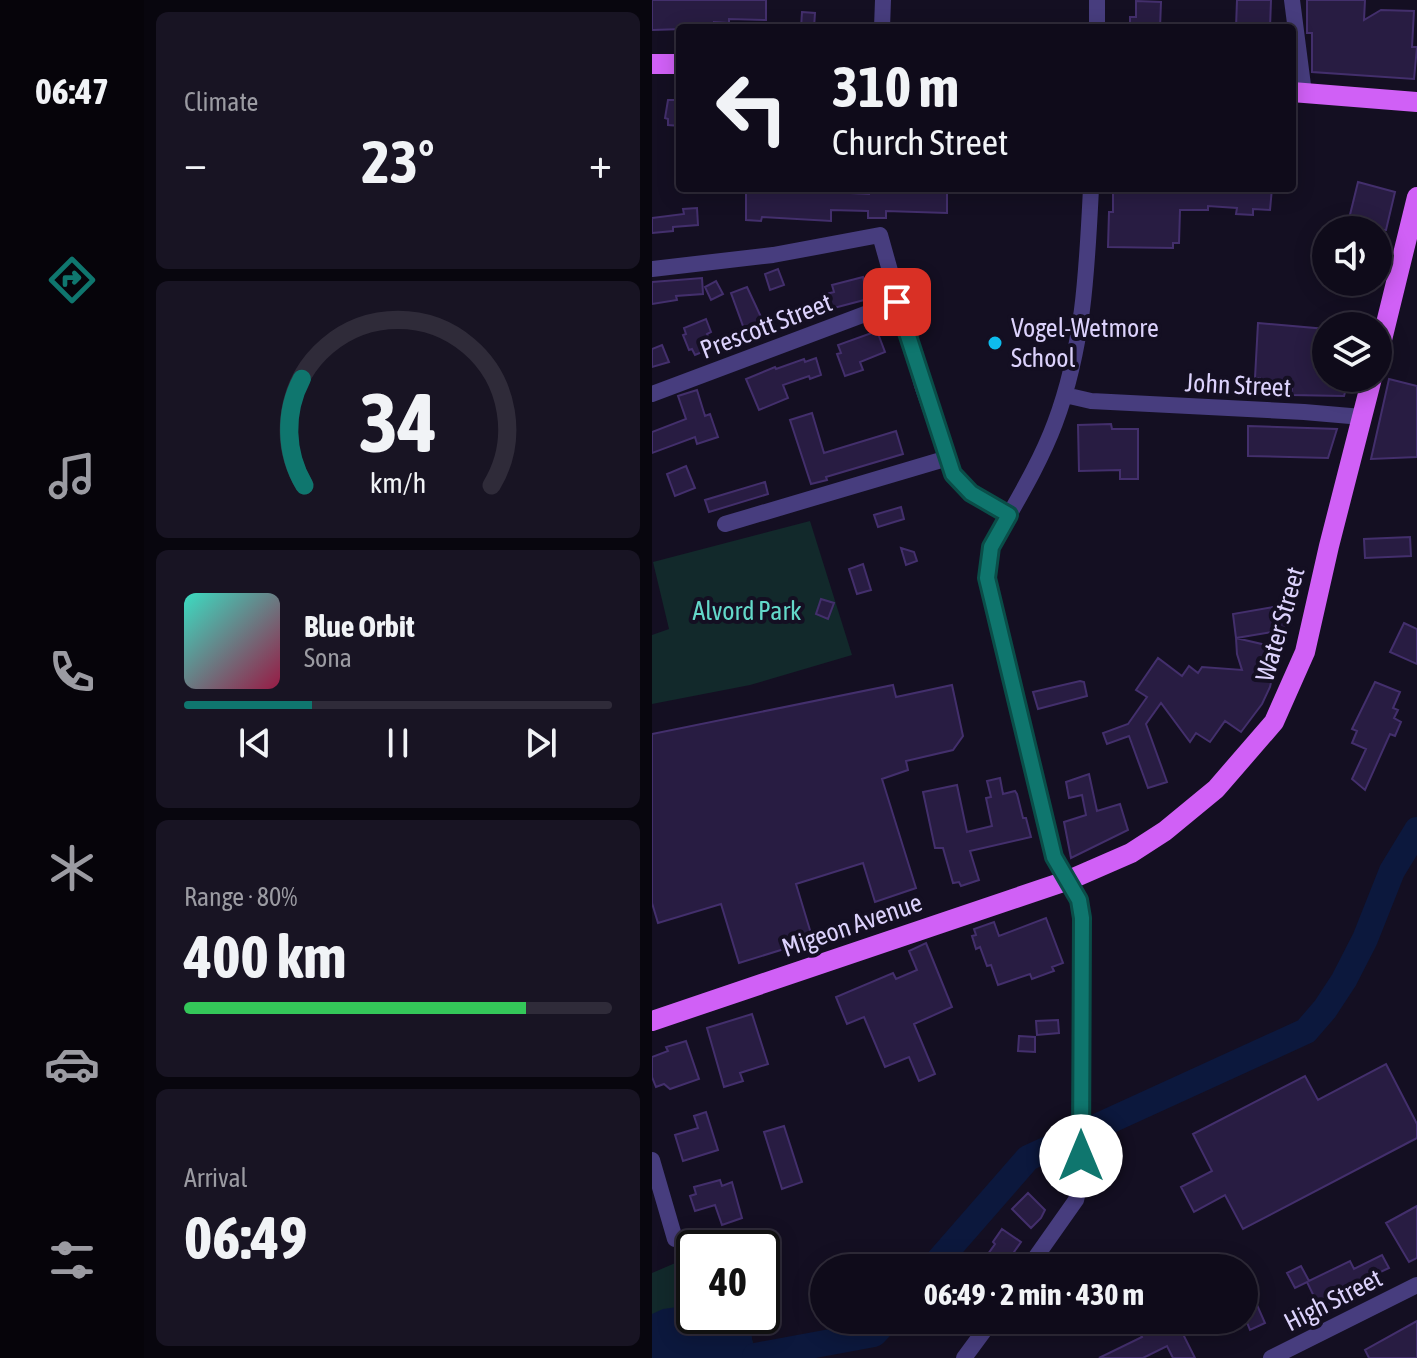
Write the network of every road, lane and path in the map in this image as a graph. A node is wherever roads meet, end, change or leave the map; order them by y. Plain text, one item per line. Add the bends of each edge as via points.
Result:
1 (883, 0) edge
2 (1097, 0) edge
3 (1292, 0) edge
4 (882, 24) edge
5 (1097, 24) edge
6 (1294, 24) edge
7 (1296, 62) edge
8 (652, 64) edge
9 (676, 64) edge
10 (1298, 93) edge
11 (1417, 102) edge
12 (1091, 192) edge
13 (1417, 197) edge
14 (652, 269) edge
15 (897, 302) junction
16 (1389, 312) edge
17 (1368, 392) edge
18 (652, 394) edge
19 (1065, 395) junction
20 (1362, 417) junction
21 (948, 458) junction
22 (1009, 515) junction
23 (725, 524) dead end
24 (1069, 880) junction
25 (652, 1021) edge
26 (652, 1160) edge
27 (657, 1194) edge
28 (675, 1239) dead end
29 (1038, 1254) edge
30 (1417, 1285) edge
31 (982, 1334) edge
32 (964, 1358) edge
33 (1271, 1358) edge

1 - 4 street
2 - 5 street
3 - 6 street
7 - 10 street
8 - 9 main road
10 - 11 main road
12 - 19 street via 1086,288
13 - 16 main road
14 - 15 street via 880,235
15 - 18 street, Prescott Street
15 - 21 street
17 - 20 main road, Water Street
19 - 20 street, John Street via 1091,401
19 - 22 street via 1046,446
20 - 24 main road, Water Street via 1305,652 1274,722 1226,779 1165,831 1131,853
21 - 22 street via 960,484
21 - 23 street
22 - 24 street via 991,547 987,578 1054,857
24 - 25 main road, Migeon Avenue
24 - 29 street via 1082,918 1081,1180 1076,1200
26 - 27 street
27 - 28 street
30 - 33 street, High Street
31 - 32 street

